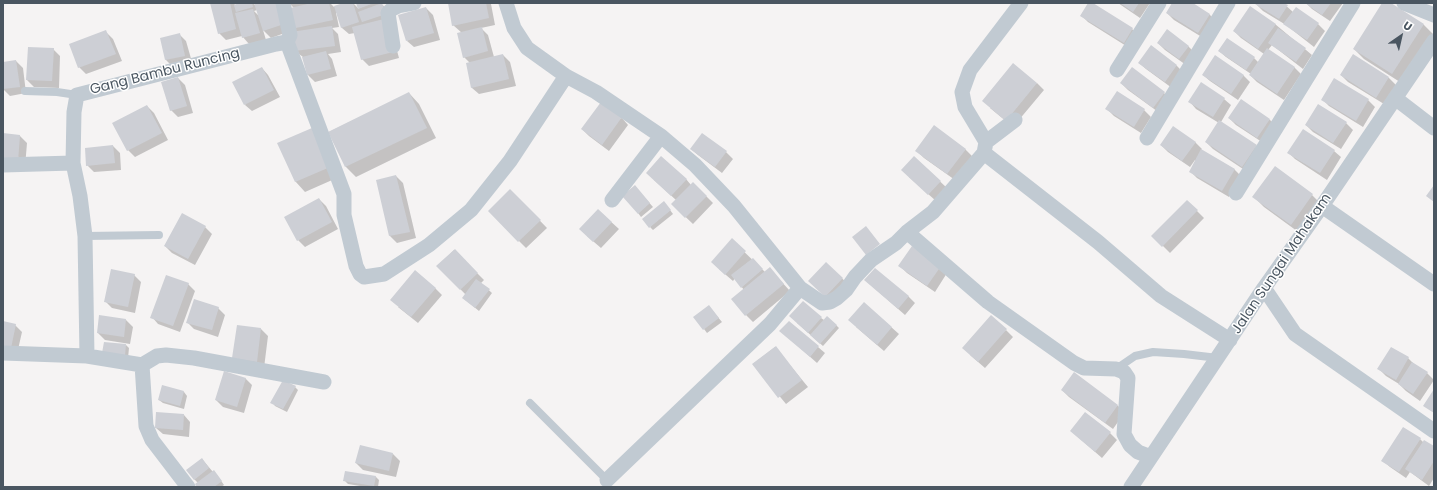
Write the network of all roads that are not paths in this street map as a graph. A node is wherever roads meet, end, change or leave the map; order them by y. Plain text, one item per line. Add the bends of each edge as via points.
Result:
1 (283, 3) edge
2 (414, 3) edge
3 (506, 3) edge
4 (1021, 3) edge
5 (1159, 3) edge
6 (1228, 3) edge
7 (1353, 3) edge
8 (1404, 3) edge
9 (1434, 15) edge
10 (1434, 41) edge
11 (287, 42) junction
12 (393, 46) dead end
13 (1117, 70) dead end
14 (566, 76) junction
15 (25, 92) dead end
16 (77, 95) junction
17 (1396, 98) junction
18 (1015, 120) dead end
19 (1434, 128) edge
20 (661, 136) junction
21 (1147, 138) dead end
22 (985, 147) junction
23 (72, 163) junction
24 (3, 165) edge
25 (1236, 193) dead end
26 (612, 200) dead end
27 (1322, 206) junction
28 (907, 232) junction
29 (159, 235) dead end
30 (85, 236) junction
31 (1434, 284) edge
32 (800, 288) junction
33 (1264, 288) junction
34 (1230, 340) junction
35 (3, 353) edge
36 (87, 356) junction
37 (1218, 358) junction
38 (142, 365) junction
39 (1116, 369) junction
40 (324, 382) dead end
41 (530, 403) dead end
42 (1434, 431) edge
43 (1151, 457) junction
44 (607, 485) edge
45 (188, 487) edge
46 (1131, 487) edge

1 - 11 street via 290,35
2 - 12 street via 398,6 388,13
3 - 14 street via 514,28 527,48
4 - 22 street via 970,70 962,92 965,107
5 - 13 street
6 - 21 street
7 - 25 street
8 - 9 street
10 - 17 street, Jalan Sungai Mahakam
11 - 14 street via 344,194 344,215 356,266 364,277 384,274 429,245 471,210 510,161
11 - 16 street, Gang Bambu Runcing
14 - 20 street via 596,92
15 - 16 lane
16 - 23 street, Gang Bambu Runcing
17 - 19 street
17 - 27 street, Jalan Sungai Mahakam
18 - 22 street
20 - 26 street
20 - 32 street via 695,165 734,206
22 - 28 street via 933,212
22 - 34 street via 1161,296
23 - 24 street
23 - 30 street, Gang Bambu Runcing via 80,196
27 - 31 street
27 - 33 street, Jalan Sungai Mahakam
28 - 32 street via 871,260 846,290 830,302 822,303
28 - 39 street via 988,302 1074,363 1084,368
29 - 30 lane
30 - 36 street, Gang Bambu Runcing
32 - 44 street via 770,324
33 - 34 street, Jalan Sungai Mahakam
33 - 42 street via 1295,334
34 - 37 street, Jalan Sungai Mahakam
35 - 36 street
36 - 38 street
37 - 39 lane via 1153,352 1135,356
37 - 43 street, Jalan Sungai Mahakam
38 - 40 street via 157,356 166,355
38 - 45 street via 146,426 152,440
39 - 43 street via 1124,372 1128,378 1124,434 1130,445 1138,452
41 - 44 lane
43 - 46 street, Jalan Sungai Mahakam

